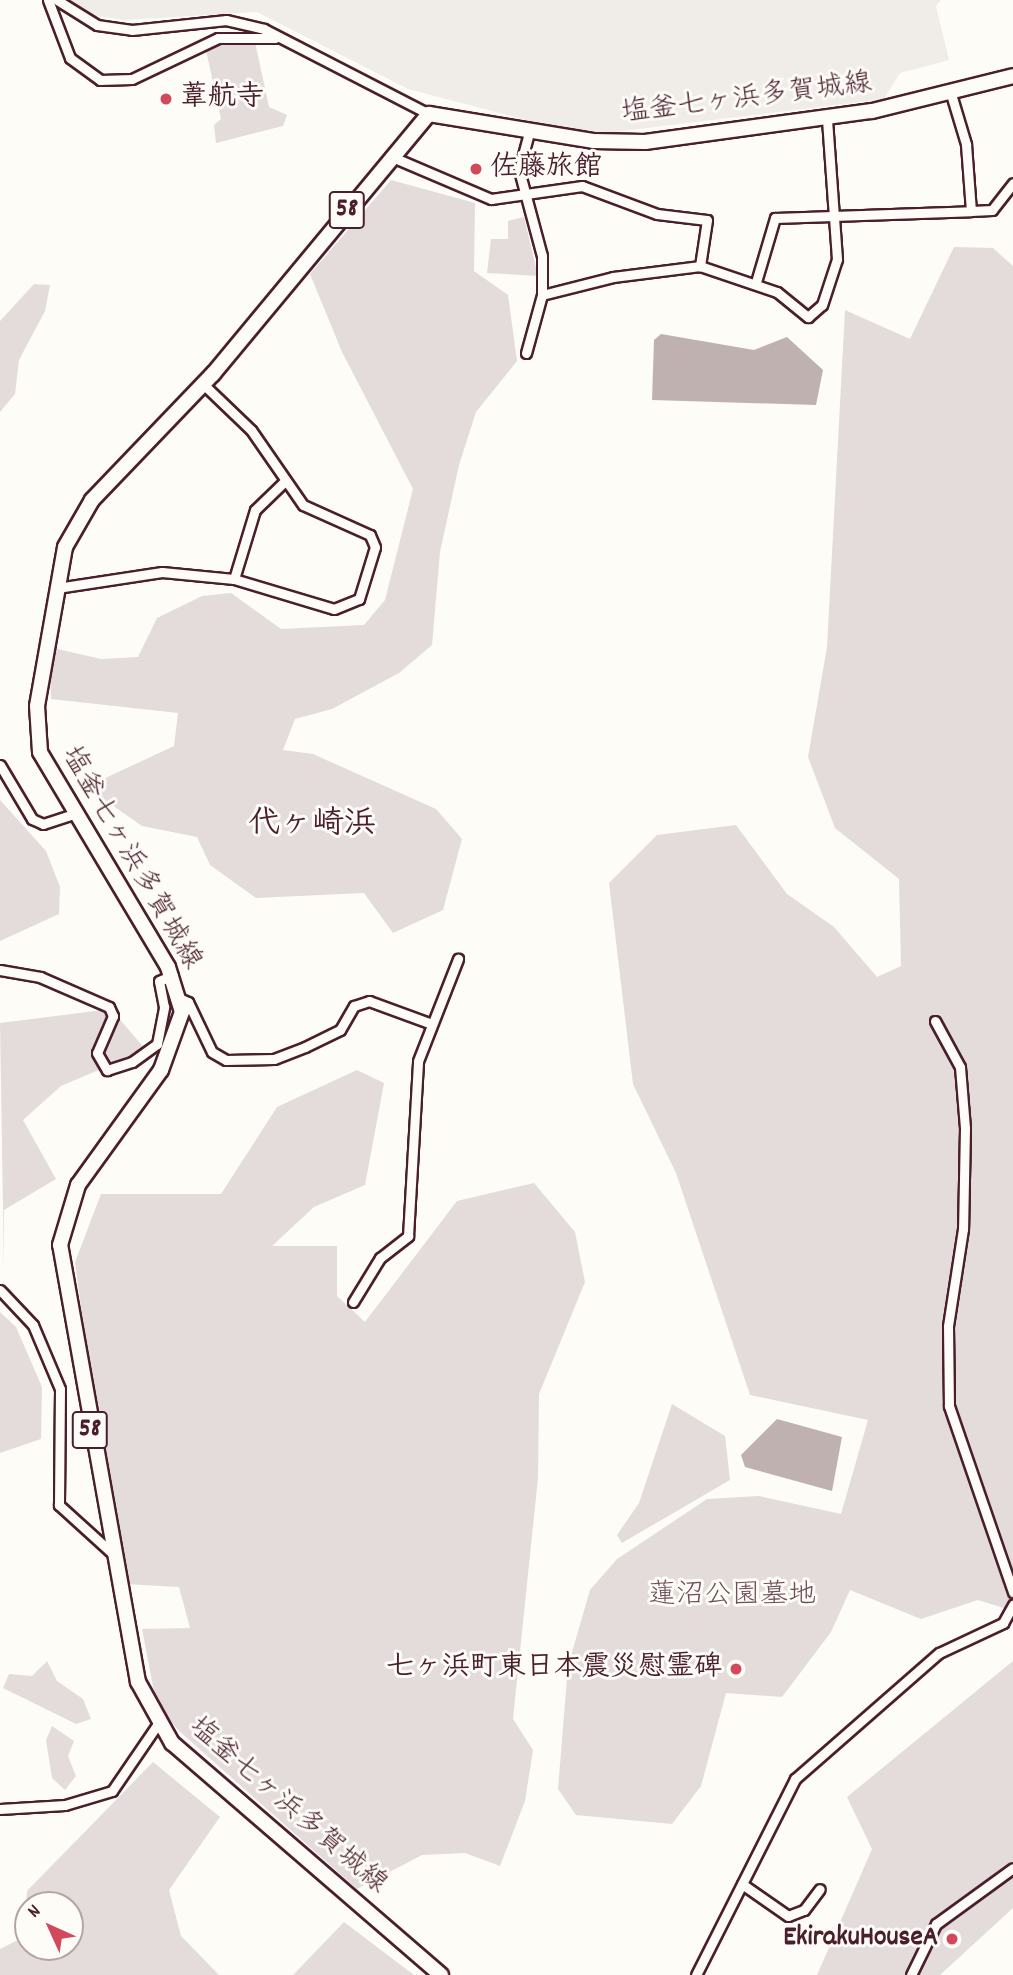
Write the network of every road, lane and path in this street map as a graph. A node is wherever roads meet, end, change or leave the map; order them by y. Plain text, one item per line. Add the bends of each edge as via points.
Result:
1 (48, 0) edge
2 (57, 0) edge
3 (284, 40) junction
4 (1012, 79) edge
5 (951, 94) junction
6 (429, 114) junction
7 (827, 119) junction
8 (530, 129) junction
9 (390, 156) junction
10 (1013, 183) edge
11 (524, 195) junction
12 (971, 211) junction
13 (835, 219) junction
14 (701, 266) junction
15 (756, 282) junction
16 (542, 295) junction
17 (526, 353) dead end
18 (204, 385) junction
19 (285, 481) junction
20 (234, 579) junction
21 (57, 588) junction
22 (0, 765) edge
23 (74, 814) junction
24 (458, 959) dead end
25 (0, 970) edge
26 (173, 975) junction
27 (179, 998) junction
28 (934, 1021) dead end
29 (429, 1023) junction
30 (0, 1290) edge
31 (353, 1302) dead end
32 (112, 1553) junction
33 (1013, 1592) edge
34 (1013, 1605) edge
35 (157, 1725) junction
36 (0, 1809) edge
37 (1013, 1868) edge
38 (742, 1884) junction
39 (820, 1889) dead end
40 (441, 1975) edge
41 (696, 1975) edge
42 (911, 1975) edge

1 - 3 street via 70,58 100,80 132,79 218,38
2 - 3 street via 97,24 132,30 226,20
3 - 6 street
4 - 5 main road, 塩釜七ヶ浜多賀城線
5 - 7 main road, 塩釜七ヶ浜多賀城線
5 - 12 street via 966,144
6 - 8 main road, 塩釜七ヶ浜多賀城線
6 - 9 main road, 塩釜七ヶ浜多賀城線 / 58
7 - 8 main road, 塩釜七ヶ浜多賀城線 via 645,142 593,141
7 - 13 street
8 - 11 street via 519,170
9 - 11 street via 491,200
9 - 18 main road, 塩釜七ヶ浜多賀城線 / 58
10 - 12 street via 992,210
11 - 14 street via 582,186 657,214 707,220
11 - 16 street via 542,256
12 - 13 street
13 - 15 street via 775,218
13 - 15 street via 837,260 830,285 808,317
14 - 15 street
14 - 16 street via 613,277
16 - 17 street
18 - 19 street via 251,429
18 - 21 main road, 塩釜七ヶ浜多賀城線 / 58 via 80,514 65,547
19 - 20 street via 255,510
19 - 20 street via 303,505 370,535 376,547 366,589 359,599 334,609
20 - 21 street via 162,572
21 - 23 main road, 塩釜七ヶ浜多賀城線 / 58 via 38,740
22 - 23 street via 32,819 44,824
23 - 26 main road, 塩釜七ヶ浜多賀城線 / 58
24 - 29 street via 456,978
25 - 26 street via 40,976 109,1007 113,1016 97,1053 107,1070 157,1044 164,1007 159,981
26 - 27 main road, 塩釜七ヶ浜多賀城線 / 58
27 - 29 street via 188,1002 212,1052 226,1060 274,1059 340,1030 354,1006 369,1001
27 - 32 main road, 塩釜七ヶ浜多賀城線 / 58 via 180,1027 169,1055 78,1185 60,1245
28 - 33 street via 960,1066 965,1128 963,1229 948,1326 949,1406
29 - 31 street via 418,1061 408,1236 380,1258
30 - 32 street via 33,1325 60,1389 59,1505
32 - 35 main road, 塩釜七ヶ浜多賀城線 / 58 via 138,1682
34 - 38 street via 1003,1623 939,1653 795,1779
35 - 36 street via 112,1791 65,1804
35 - 40 main road, 塩釜七ヶ浜多賀城線 / 58
37 - 42 street via 936,1924
38 - 39 street via 788,1916 804,1910
38 - 41 street

